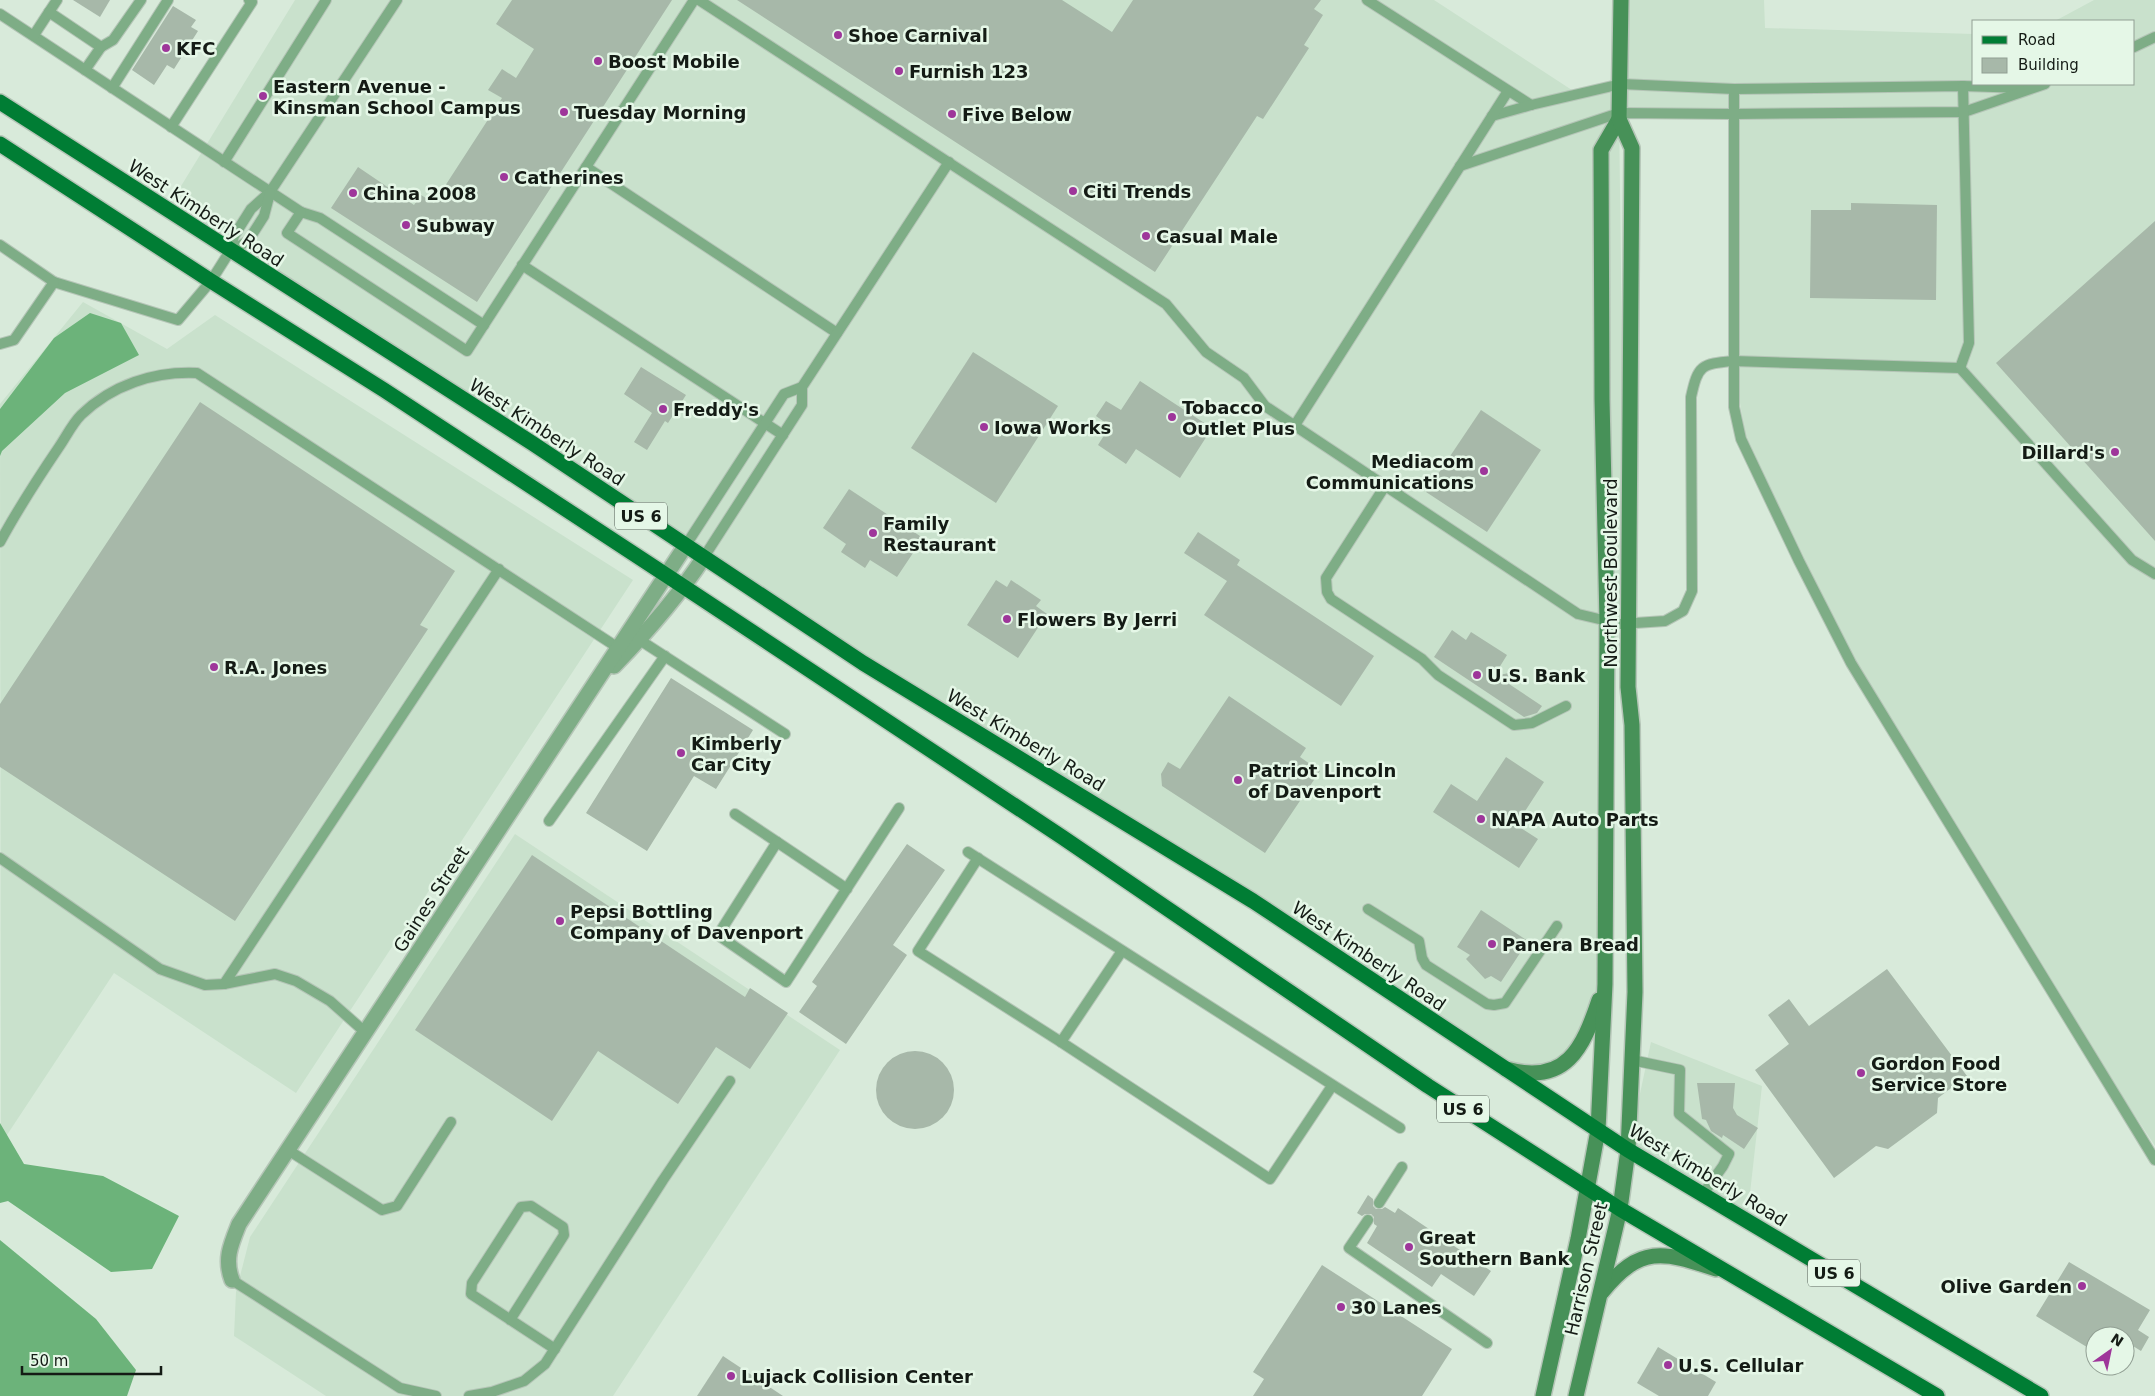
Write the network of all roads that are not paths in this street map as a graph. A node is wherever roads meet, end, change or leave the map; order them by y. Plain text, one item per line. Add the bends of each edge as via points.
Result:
1 (57, 0) edge
2 (141, 0) edge
3 (168, 0) edge
4 (249, 0) edge
5 (326, 0) edge
6 (397, 0) edge
7 (694, 0) edge
8 (699, 0) edge
9 (1367, 0) edge
10 (1621, 0) edge
11 (49, 12) junction
12 (0, 14) edge
13 (34, 35) junction
14 (2155, 37) edge
15 (101, 47) junction
16 (2135, 47) edge
17 (85, 70) junction
18 (1621, 84) junction
19 (2041, 85) edge
20 (1963, 86) junction
21 (112, 88) junction
22 (2030, 88) junction
23 (1734, 89) junction
24 (1508, 91) junction
25 (0, 102) edge
26 (1531, 105) junction
27 (1964, 112) junction
28 (1734, 114) junction
29 (1492, 116) junction
30 (1619, 116) junction
31 (171, 127) junction
32 (0, 144) edge
33 (224, 162) junction
34 (949, 162) junction
35 (1460, 166) junction
36 (586, 167) junction
37 (270, 192) junction
38 (301, 212) junction
39 (0, 245) edge
40 (230, 251) junction
41 (522, 265) junction
42 (211, 281) junction
43 (54, 282) junction
44 (484, 324) junction
45 (837, 333) junction
46 (0, 344) edge
47 (1733, 361) junction
48 (1960, 368) junction
49 (802, 387) junction
50 (765, 423) junction
51 (1295, 425) junction
52 (783, 434) junction
53 (1385, 486) junction
54 (0, 542) edge
55 (686, 545) junction
56 (704, 557) junction
57 (499, 569) junction
58 (2155, 574) edge
59 (666, 575) junction
60 (684, 587) junction
61 (1607, 621) junction
62 (1628, 624) junction
63 (634, 636) junction
64 (622, 650) junction
65 (665, 656) junction
66 (1566, 706) dead end
67 (786, 734) dead end
68 (899, 808) dead end
69 (735, 814) dead end
70 (549, 821) dead end
71 (777, 842) junction
72 (968, 852) dead end
73 (0, 858) edge
74 (978, 858) junction
75 (847, 888) junction
76 (1368, 909) dead end
77 (1557, 926) dead end
78 (1122, 951) junction
79 (224, 984) junction
80 (1605, 984) junction
81 (365, 1032) junction
82 (1061, 1042) junction
83 (1632, 1060) junction
84 (1503, 1068) junction
85 (730, 1081) dead end
86 (1332, 1086) junction
87 (451, 1122) dead end
88 (1400, 1128) dead end
89 (1598, 1130) junction
90 (288, 1150) junction
91 (1628, 1150) junction
92 (2155, 1160) edge
93 (1402, 1168) dead end
94 (1587, 1188) junction
95 (1703, 1194) junction
96 (1379, 1203) dead end
97 (1620, 1209) junction
98 (1368, 1220) dead end
99 (1728, 1274) junction
100 (232, 1280) joint
101 (1600, 1295) junction
102 (510, 1320) junction
103 (1488, 1343) dead end
104 (555, 1349) junction
105 (436, 1396) edge
106 (469, 1396) edge
107 (1543, 1396) edge
108 (1576, 1396) edge
109 (1937, 1396) edge
110 (2041, 1396) edge

1 - 11 lane
2 - 15 lane via 113,40
3 - 21 lane
4 - 31 lane via 252,2
5 - 33 lane
6 - 37 lane
7 - 36 lane
8 - 34 lane
9 - 24 lane
10 - 18 main road, Northwest Boulevard
11 - 13 lane
11 - 15 lane
12 - 13 lane
13 - 17 lane
14 - 16 lane
15 - 17 lane
17 - 21 lane
18 - 23 lane
18 - 26 lane
18 - 30 main road, Northwest Boulevard
19 - 22 lane
20 - 22 lane
20 - 23 lane
20 - 27 lane
21 - 31 lane
22 - 27 lane
23 - 28 lane
24 - 26 lane
24 - 29 lane
25 - 40 main road, West Kimberly Road / US 6
26 - 29 lane
27 - 28 lane
27 - 48 lane via 1969,343
28 - 30 lane
28 - 47 lane
29 - 35 lane
30 - 35 lane
30 - 61 main road, Northwest Boulevard via 1600,150
30 - 62 main road, Northwest Boulevard via 1632,148
31 - 33 lane
32 - 42 main road, US 6
33 - 37 lane
34 - 45 lane
34 - 51 lane via 1166,304 1206,352 1244,378 1265,406
35 - 51 lane
36 - 41 lane
36 - 45 lane
37 - 38 lane
37 - 40 lane via 264,216 248,241
38 - 44 lane via 320,218
38 - 44 lane via 287,234 467,351
39 - 43 lane
40 - 42 lane
40 - 55 main road, West Kimberly Road / US 6
41 - 44 lane
41 - 50 lane
42 - 43 lane via 178,320
42 - 59 main road, US 6
43 - 46 lane via 14,340
45 - 49 lane
47 - 48 lane
47 - 62 lane via 1709,363 1695,376 1691,397 1692,591 1683,611 1665,620
47 - 92 lane via 1734,407 1741,439 1852,664
48 - 58 lane via 2132,560
49 - 50 lane via 784,394
49 - 52 lane via 802,405
50 - 52 lane
50 - 55 lane
51 - 53 lane
52 - 56 lane
53 - 61 lane via 1559,604 1578,614
53 - 66 lane via 1326,578 1331,599 1514,725 1532,722
54 - 57 lane via 30,488 80,416 113,392 140,379 174,372 197,373
55 - 56 main road, West Kimberly Road / US 6
55 - 59 street, Gaines Street
56 - 60 street
56 - 84 main road, West Kimberly Road / US 6 via 863,663 1253,900
57 - 64 lane
57 - 79 lane
59 - 60 main road, US 6
59 - 63 street, Gaines Street
60 - 63 street
60 - 94 main road, US 6 via 1054,832 1428,1086
61 - 62 lane
61 - 80 main road, Northwest Boulevard
62 - 83 main road, Northwest Boulevard via 1635,859
63 - 64 street, Gaines Street
63 - 65 lane
64 - 81 street, Gaines Street via 590,690
65 - 67 lane
65 - 70 lane
68 - 75 lane
69 - 71 lane
71 - 75 lane
71 - 75 lane via 718,934 786,982
72 - 74 lane
73 - 79 lane via 160,969 205,985
74 - 78 lane
74 - 82 lane via 918,952
76 - 77 lane via 1418,941 1426,965 1487,1004 1494,1005 1504,1002
78 - 82 lane
78 - 86 lane
79 - 81 lane via 275,974 296,981 330,1001
80 - 84 main road via 1586,1034 1572,1058 1556,1068 1531,1074
80 - 89 main road, Northwest Boulevard
81 - 90 street, Gaines Street
82 - 86 lane via 1270,1179
83 - 91 main road, Northwest Boulevard
83 - 95 lane via 1680,1070 1680,1114 1729,1154
84 - 89 main road, West Kimberly Road / US 6
85 - 104 lane
86 - 88 lane
87 - 90 lane via 397,1206 382,1210
89 - 91 main road, West Kimberly Road / US 6
89 - 94 main road, Harrison Street
90 - 100 street, Gaines Street via 231,1243 227,1267
91 - 95 main road, West Kimberly Road / US 6
91 - 97 main road, Harrison Street
93 - 96 lane
94 - 97 main road, US 6
94 - 107 main road, Harrison Street
95 - 110 main road, West Kimberly Road / US 6
97 - 99 main road, US 6
97 - 101 main road, Harrison Street
98 - 103 lane via 1349,1248
99 - 101 main road via 1685,1259 1664,1255 1647,1257 1618,1273
99 - 109 main road, US 6
100 - 105 lane via 400,1388
101 - 108 main road, Harrison Street
102 - 102 lane via 471,1294 472,1283 521,1207 530,1206 563,1227 564,1235
102 - 104 lane
104 - 106 lane via 545,1364 524,1381

